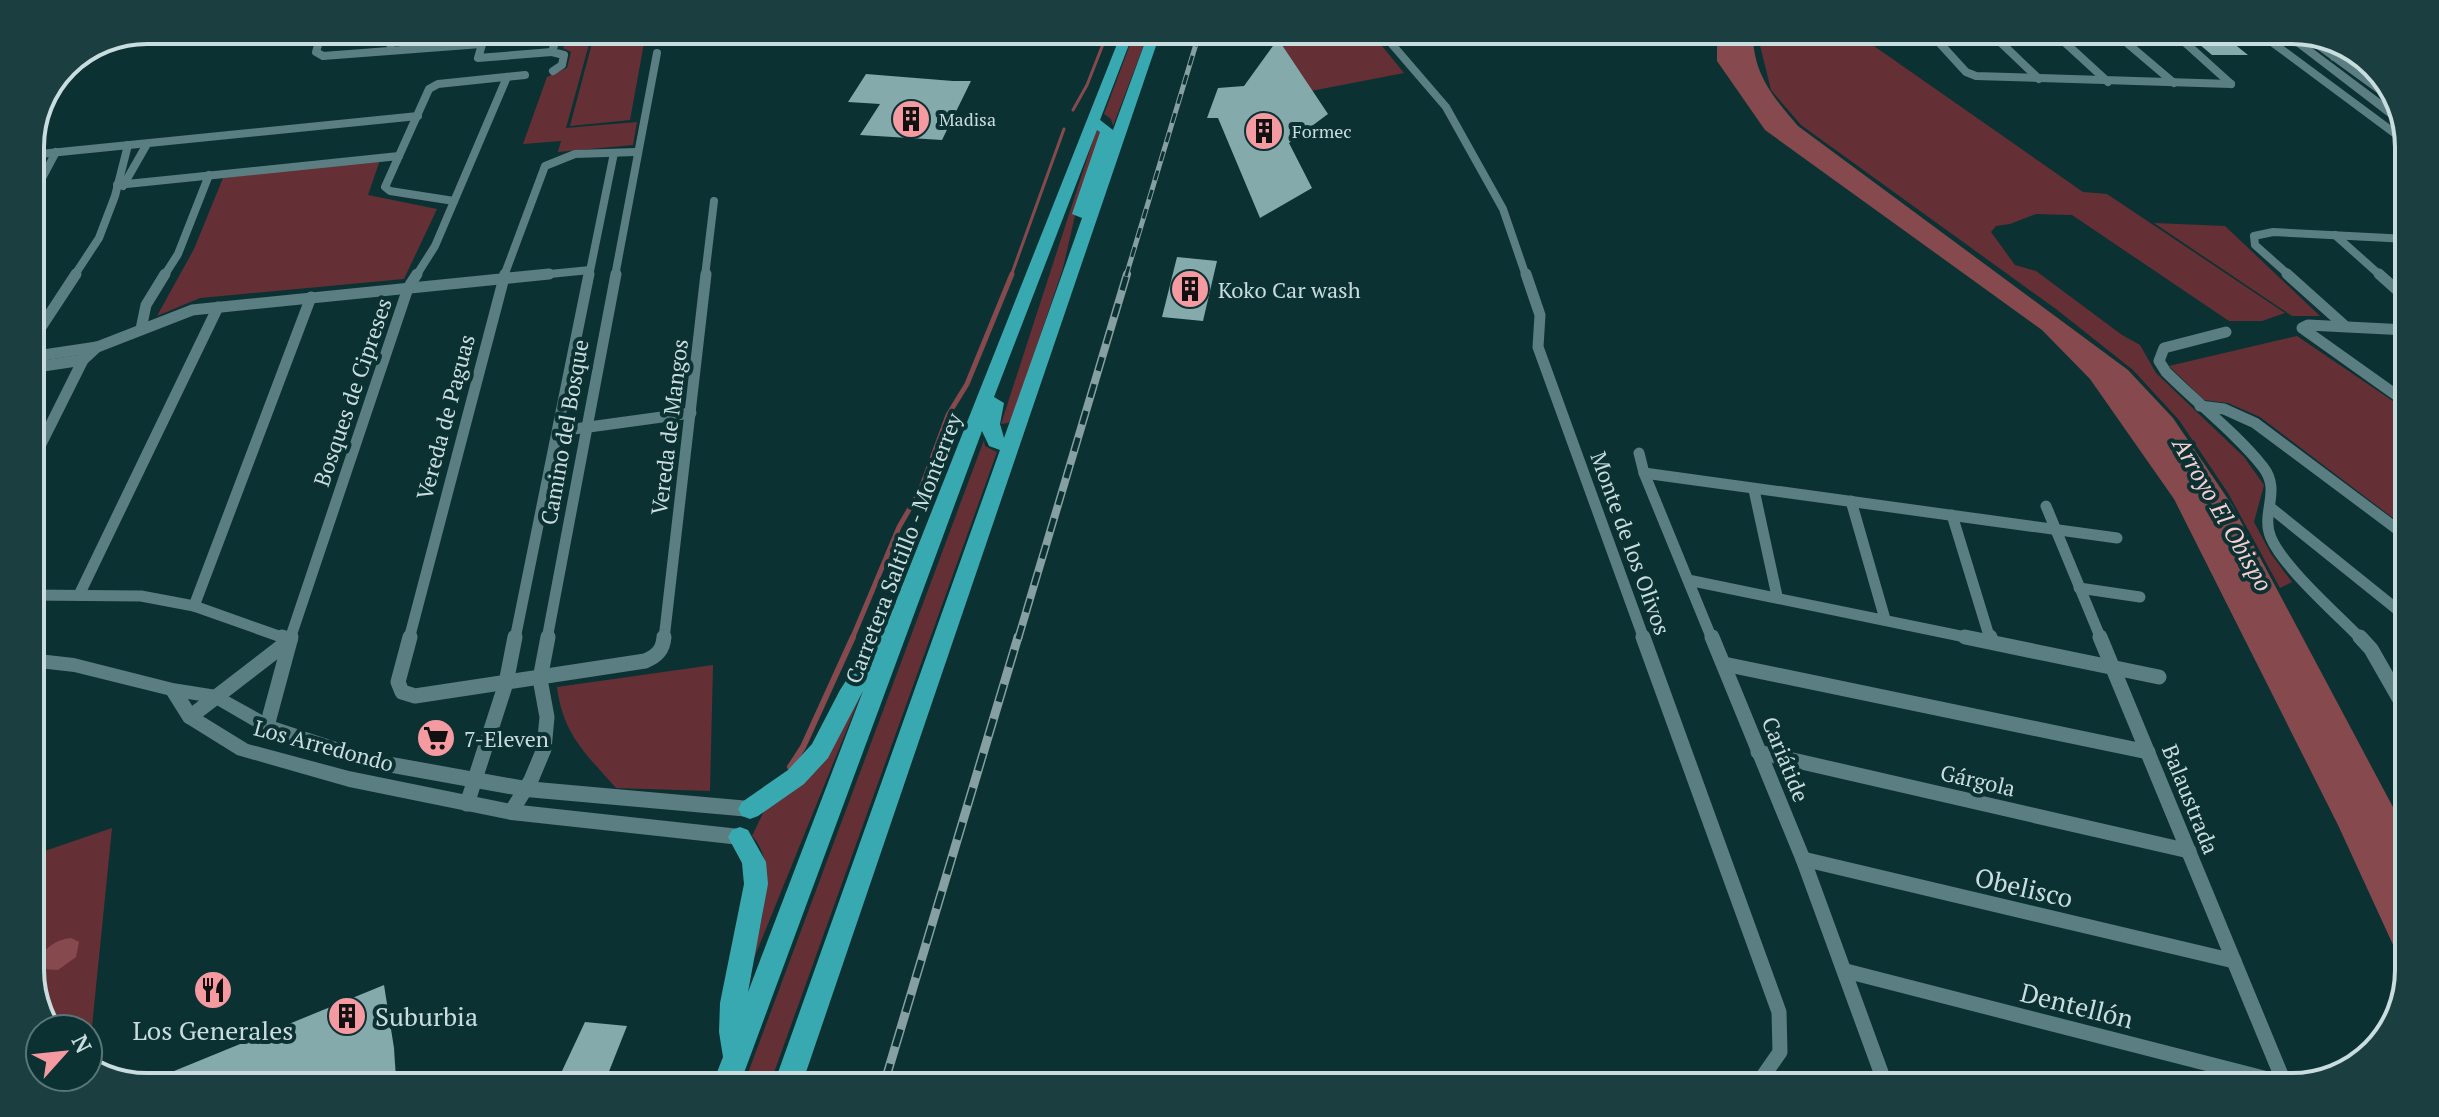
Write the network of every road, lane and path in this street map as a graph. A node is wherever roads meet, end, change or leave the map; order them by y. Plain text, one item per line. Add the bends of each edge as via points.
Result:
1 (319, 44) edge
2 (391, 44) edge
3 (481, 44) joint
4 (554, 44) edge
5 (1123, 44) edge
6 (1150, 44) edge
7 (1392, 44) edge
8 (1941, 44) edge
9 (2002, 44) edge
10 (2067, 44) edge
11 (2128, 44) edge
12 (2187, 44) edge
13 (2274, 44) edge
14 (2301, 45) edge
15 (390, 50) junction
16 (2323, 50) edge
17 (552, 52) junction
18 (657, 53) dead end
19 (2334, 57) junction
20 (2342, 57) edge
21 (553, 71) dead end
22 (525, 75) dead end
23 (507, 77) junction
24 (2368, 78) edge
25 (2039, 79) junction
26 (2108, 82) junction
27 (2174, 83) junction
28 (2389, 111) edge
29 (418, 116) junction
30 (1093, 121) junction
31 (2394, 134) edge
32 (147, 144) junction
33 (128, 145) junction
34 (56, 152) junction
35 (636, 152) junction
36 (44, 153) edge
37 (614, 153) junction
38 (399, 156) junction
39 (44, 175) edge
40 (209, 175) junction
41 (119, 188) junction
42 (454, 201) junction
43 (714, 201) dead end
44 (2335, 235) junction
45 (2395, 238) edge
46 (590, 270) junction
47 (1070, 273) junction
48 (503, 280) junction
49 (408, 288) junction
50 (2395, 288) edge
51 (311, 297) junction
52 (1024, 300) junction
53 (218, 307) junction
54 (44, 324) edge
55 (2345, 326) junction
56 (141, 329) junction
57 (2395, 329) edge
58 (2226, 332) dead end
59 (97, 347) junction
60 (44, 355) edge
61 (83, 360) junction
62 (44, 366) edge
63 (2395, 394) edge
64 (2200, 406) junction
65 (691, 413) junction
66 (588, 427) junction
67 (560, 431) junction
68 (44, 438) edge
69 (1009, 446) junction
70 (1639, 453) dead end
71 (1644, 473) junction
72 (1754, 490) junction
73 (1851, 501) junction
74 (2046, 506) dead end
75 (2271, 508) junction
76 (1952, 515) junction
77 (2055, 528) junction
78 (2395, 528) edge
79 (2117, 538) dead end
80 (1688, 580) junction
81 (2079, 588) junction
82 (44, 595) edge
83 (79, 595) junction
84 (1777, 596) junction
85 (2140, 597) dead end
86 (194, 606) junction
87 (2395, 608) edge
88 (1885, 619) junction
89 (898, 622) junction
90 (290, 640) junction
91 (1991, 641) junction
92 (44, 662) edge
93 (1724, 664) junction
94 (2112, 667) junction
95 (2159, 677) dead end
96 (540, 679) junction
97 (506, 683) junction
98 (173, 690) junction
99 (2395, 691) edge
100 (217, 697) junction
101 (190, 717) junction
102 (267, 726) junction
103 (1758, 752) junction
104 (2148, 752) junction
105 (476, 782) junction
106 (526, 789) junction
107 (467, 804) junction
108 (750, 809) joint
109 (511, 812) junction
110 (740, 837) joint
111 (2189, 851) junction
112 (1803, 859) junction
113 (2234, 961) junction
114 (1846, 971) junction
115 (732, 1069) edge
116 (792, 1073) edge
117 (1767, 1073) edge
118 (1881, 1073) edge
119 (2238, 1073) edge
120 (2282, 1073) edge

1 - 15 street via 317,54
2 - 15 street
3 - 15 street
3 - 17 street via 477,56 482,58
4 - 17 street
5 - 30 main road, Carretera Saltillo - Monterrey
6 - 47 main road
7 - 117 street, Monte de los Olivos via 1446,107 1517,244 1540,315 1538,347 1779,1012 1779,1058
8 - 25 street via 1971,75
9 - 25 street
10 - 26 street
11 - 27 street
12 - 27 street via 2231,84
13 - 31 main road
14 - 28 main road
16 - 19 street
17 - 21 street via 564,55 562,65
18 - 35 street, Camino del Bosque
19 - 20 street
19 - 24 street
22 - 23 street
23 - 29 street via 432,86
23 - 42 street, Bosques de Cipreses
25 - 26 street
26 - 27 street
29 - 32 street
29 - 38 street
30 - 47 main road via 1107,131 1082,201
30 - 52 main road, Carretera Saltillo - Monterrey
32 - 33 street
32 - 41 street
33 - 34 street
33 - 41 street
34 - 36 street
34 - 39 street
35 - 37 street
35 - 66 street, Camino del Bosque
37 - 46 street, Camino del Bosque
37 - 48 street, Vereda de Paguas via 554,159 545,166
38 - 40 street
38 - 42 street via 385,187
40 - 41 street
40 - 56 street via 178,254 146,305
41 - 54 street via 90,257
42 - 49 street, Bosques de Cipreses via 435,246
43 - 65 street, Vereda de Mangos
44 - 45 street
44 - 50 street
44 - 55 street via 2254,236 2255,245
46 - 48 street
46 - 67 street, Camino del Bosque
47 - 69 main road
48 - 49 street
48 - 97 street, Vereda de Paguas via 398,682 402,692 415,696
49 - 51 street
49 - 90 street, Bosques de Cipreses
51 - 53 street
51 - 86 street
52 - 69 main road via 1019,337 990,417 992,437
52 - 89 main road, Carretera Saltillo - Monterrey
53 - 56 street
53 - 83 street
55 - 57 street
55 - 63 street via 2302,328
56 - 59 street
58 - 64 street via 2176,343 2160,353 2166,372
59 - 60 street
59 - 61 street
61 - 62 street
61 - 68 street
64 - 75 street via 2265,469 2274,492
64 - 78 street via 2224,409 2255,423
65 - 66 street
65 - 96 street, Vereda de Mangos via 663,646 645,661
66 - 67 street
66 - 96 street, Camino del Bosque
67 - 97 street, Camino del Bosque
69 - 116 main road
70 - 71 street, Cariátide
71 - 72 street
71 - 80 street, Cariátide
72 - 73 street
72 - 84 street
73 - 76 street
73 - 88 street
74 - 77 street, Balaustrada
75 - 87 street
75 - 99 street via 2271,538 2371,649
76 - 77 street
76 - 91 street
77 - 79 street
77 - 81 street, Balaustrada
80 - 84 street
80 - 93 street, Cariátide
81 - 85 street
81 - 94 street, Balaustrada
82 - 83 street
83 - 86 street via 141,596
84 - 88 street
86 - 90 street
88 - 91 street
89 - 108 main road via 876,649 820,751 782,789
89 - 115 main road, Carretera Saltillo - Monterrey
90 - 100 street
90 - 102 street, Bosques de Cipreses
91 - 94 street
92 - 98 street
93 - 103 street, Cariátide
93 - 104 street
94 - 95 street
94 - 104 street, Balaustrada
96 - 97 street
96 - 106 street, Camino del Bosque via 548,736
97 - 105 street, Camino del Bosque
98 - 100 street, Los Arredondo
98 - 101 street, Los Arredondo
100 - 101 street
100 - 102 street, Los Arredondo
101 - 107 street, Los Arredondo via 243,750
102 - 105 street, Los Arredondo via 370,761
103 - 111 street, Gárgola
103 - 112 street, Cariátide
104 - 111 street, Balaustrada
105 - 106 street, Los Arredondo
105 - 107 street, Camino del Bosque
106 - 108 street, Los Arredondo
106 - 109 street, Camino del Bosque
107 - 109 street, Los Arredondo
109 - 110 street, Los Arredondo
110 - 115 main road via 754,862 756,884 733,1003
111 - 113 street, Balaustrada
112 - 113 street, Obelisco
112 - 114 street, Cariátide
113 - 120 street, Balaustrada
114 - 118 street, Cariátide
114 - 119 street, Dentellón

